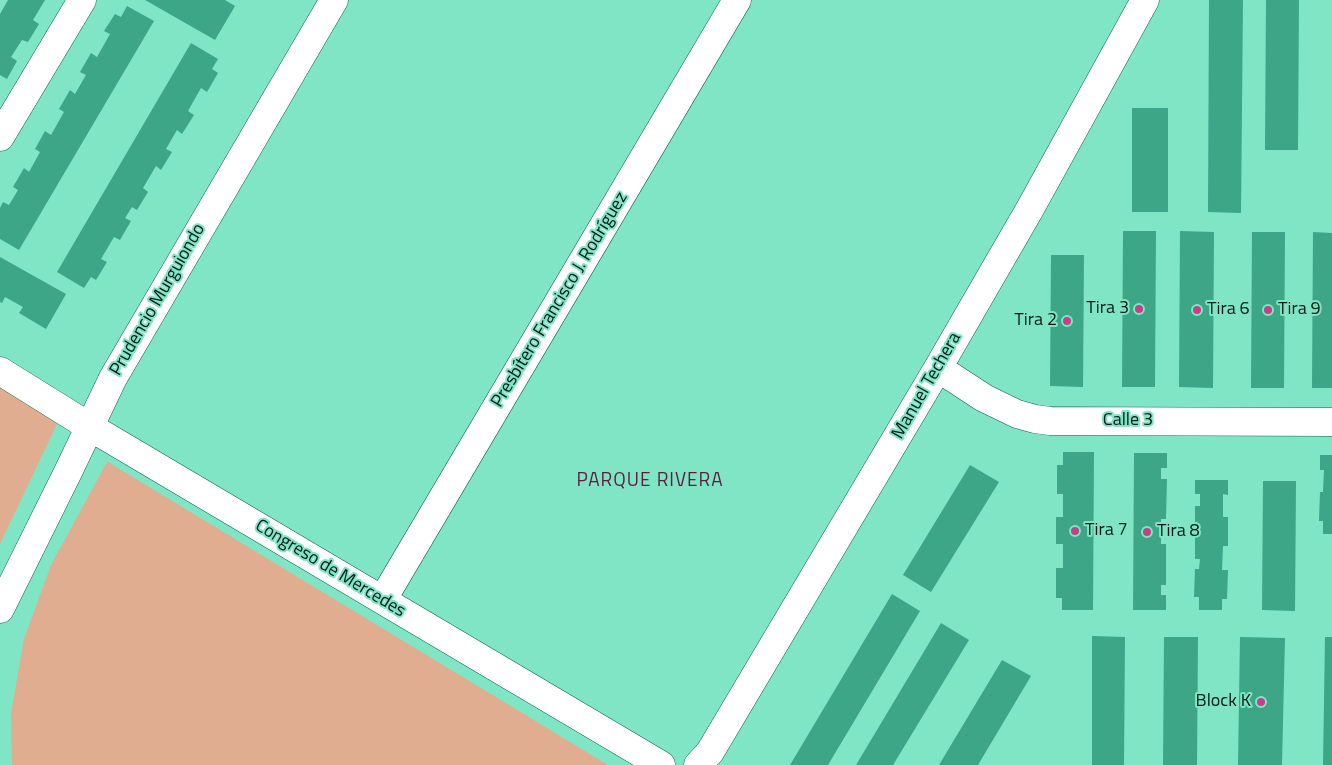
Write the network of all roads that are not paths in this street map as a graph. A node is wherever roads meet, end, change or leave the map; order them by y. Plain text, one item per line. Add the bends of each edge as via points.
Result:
1 (82, 0) edge
2 (334, 0) edge
3 (737, 0) edge
4 (1145, 0) edge
5 (0, 137) edge
6 (938, 368) junction
7 (0, 371) edge
8 (1332, 422) edge
9 (90, 427) junction
10 (382, 600) junction
11 (0, 609) edge
12 (661, 765) edge
13 (698, 765) edge

1 - 5 street
2 - 9 street, Prudencio Murguiondo via 113,378
3 - 10 street, Presbítero Francisco J. Rodríguez
4 - 6 street, Manuel Techera
6 - 8 street, Calle 3 via 984,398 1035,419
6 - 13 street, Manuel Techera via 715,743
7 - 9 street, Congreso de Mercedes
9 - 10 street, Congreso de Mercedes
9 - 11 street, Prudencio Murguiondo
10 - 12 street, Congreso de Mercedes

